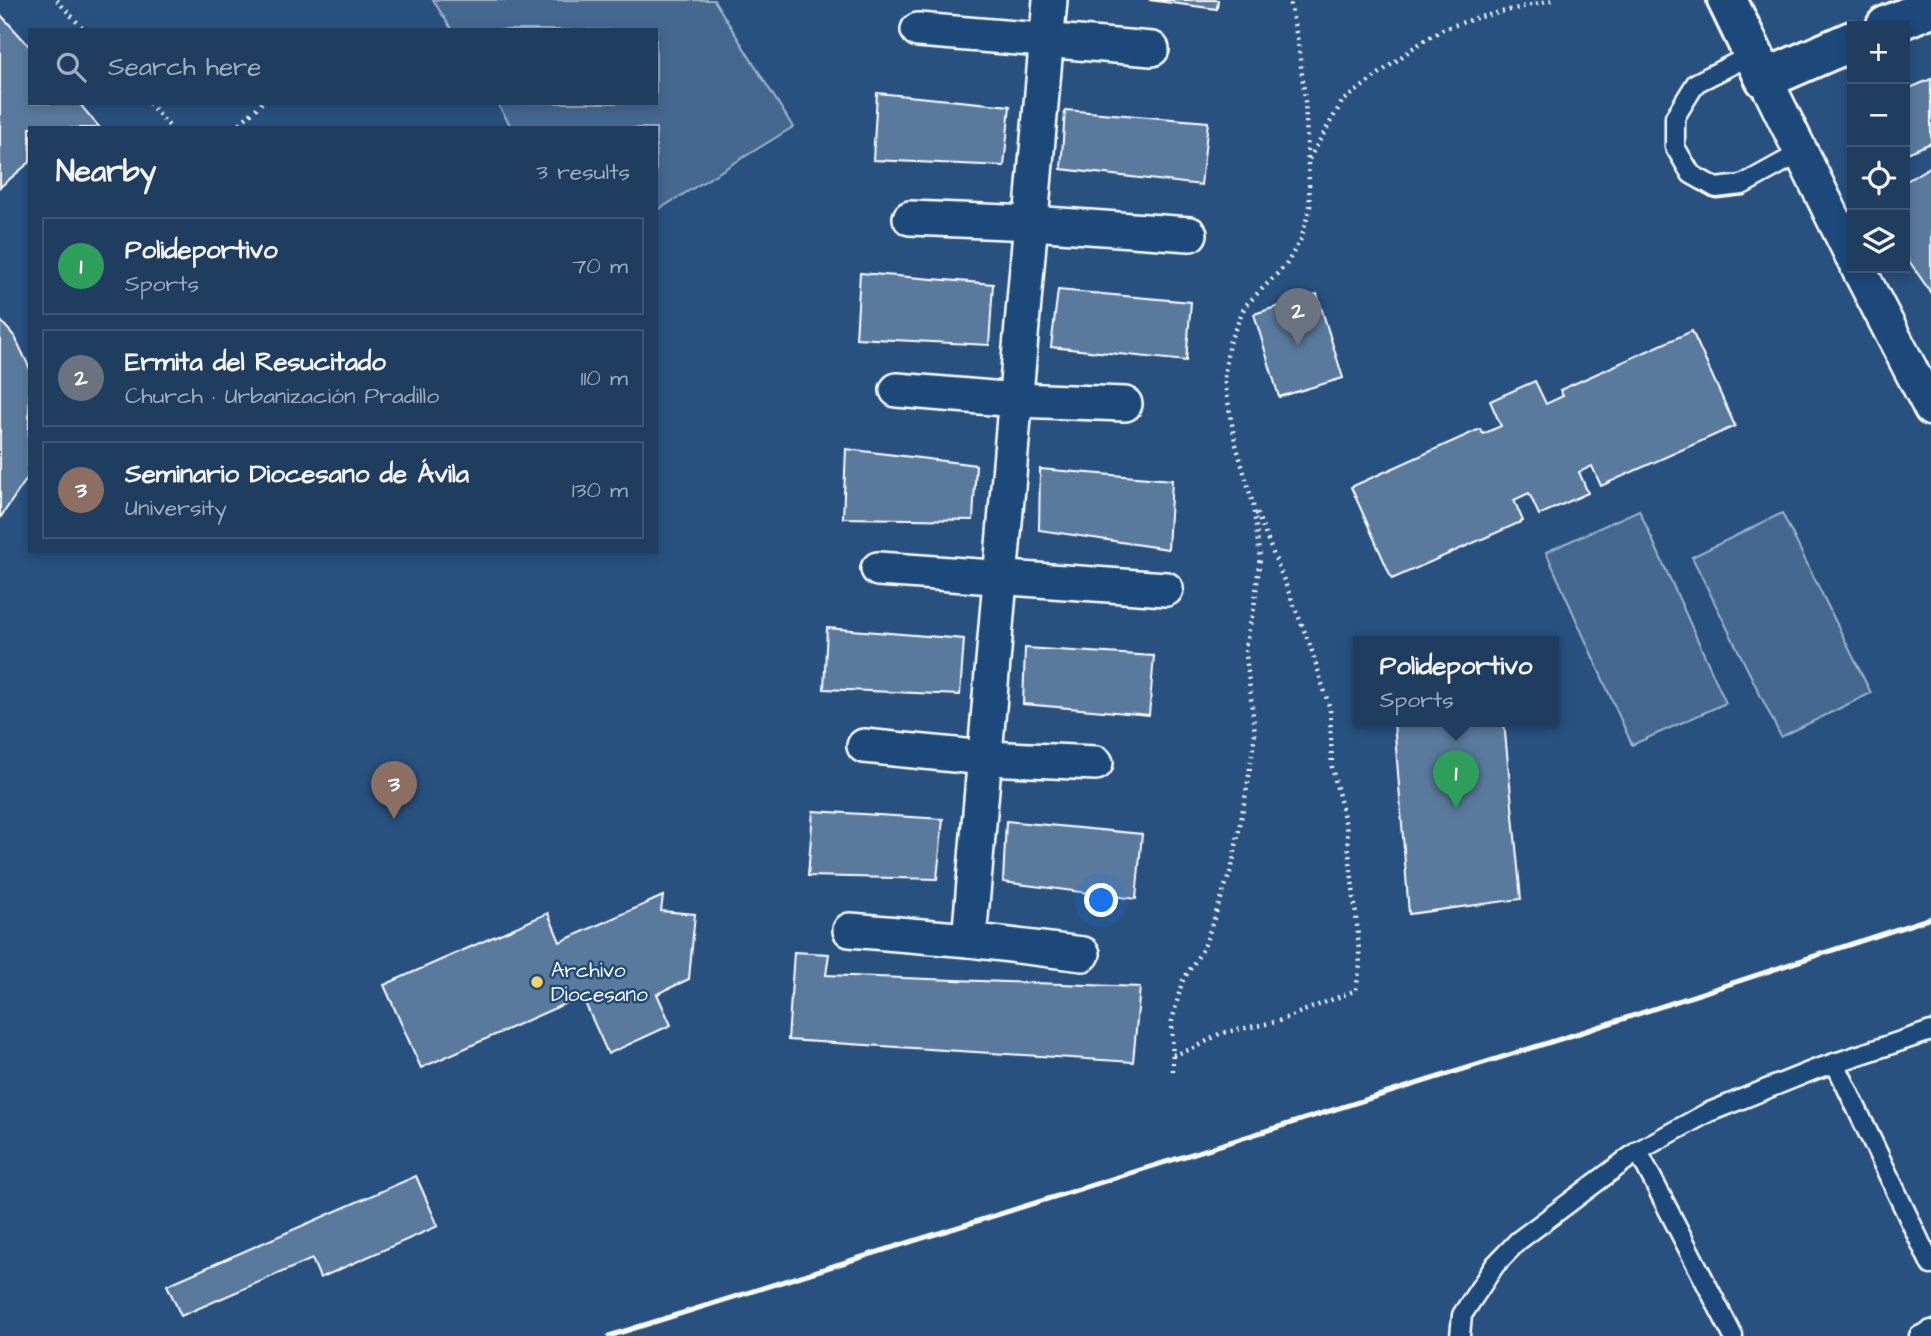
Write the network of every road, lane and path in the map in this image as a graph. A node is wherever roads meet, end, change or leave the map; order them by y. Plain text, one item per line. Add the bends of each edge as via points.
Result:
1 (57, 0) edge
2 (1050, 0) edge
3 (1289, 0) edge
4 (1552, 0) edge
5 (1727, 0) edge
6 (1543, 1) edge
7 (1931, 7) edge
8 (1898, 21) edge
9 (82, 28) edge
10 (918, 30) dead end
11 (1046, 40) junction
12 (1847, 42) edge
13 (1152, 49) dead end
14 (1759, 67) junction
15 (151, 105) edge
16 (259, 105) edge
17 (168, 126) edge
18 (237, 126) edge
19 (1800, 153) junction
20 (1308, 162) junction
21 (910, 218) dead end
22 (1031, 223) junction
23 (1190, 234) dead end
24 (1847, 246) edge
25 (1861, 273) edge
26 (897, 390) dead end
27 (1016, 400) junction
28 (1125, 404) dead end
29 (1931, 409) edge
30 (1253, 504) junction
31 (878, 569) dead end
32 (1000, 578) junction
33 (1166, 589) dead end
34 (864, 746) dead end
35 (985, 758) junction
36 (1096, 763) dead end
37 (850, 930) dead end
38 (969, 940) junction
39 (1083, 954) dead end
40 (1931, 1031) edge
41 (1172, 1055) junction
42 (1835, 1063) junction
43 (1173, 1071) dead end
44 (1638, 1151) junction
45 (1931, 1265) edge
46 (1931, 1330) edge
47 (1460, 1336) edge
48 (1733, 1336) edge
49 (1919, 1336) edge

1 - 9 path
2 - 11 street
3 - 20 path via 1300,54
4 - 6 path
5 - 14 street
6 - 20 path via 1443,29 1413,48 1342,102
7 - 8 street
10 - 11 street
11 - 13 street
11 - 22 street
12 - 14 street
14 - 19 street
14 - 19 lane via 1696,83 1675,117 1675,147 1691,174 1716,188 1742,185
15 - 17 path
16 - 18 path
19 - 24 street
20 - 30 path via 1310,206 1302,237 1286,265 1245,306 1229,343 1224,378
21 - 22 street
22 - 23 street
22 - 27 street
25 - 29 street
26 - 27 street
27 - 28 street
27 - 32 street
30 - 41 path via 1260,558 1245,647 1255,733 1248,782 1232,867 1204,947 1182,982 1172,1021
30 - 41 path via 1310,645 1330,709 1332,767 1346,827 1360,965 1356,990 1276,1021 1221,1033
31 - 32 street
32 - 33 street
32 - 35 street
34 - 35 street
35 - 36 street
35 - 38 street
37 - 38 street
38 - 39 street
40 - 42 lane
41 - 43 path
42 - 44 lane via 1707,1113
42 - 45 lane
44 - 47 lane via 1518,1241 1495,1265 1462,1315
44 - 48 lane
46 - 49 lane

